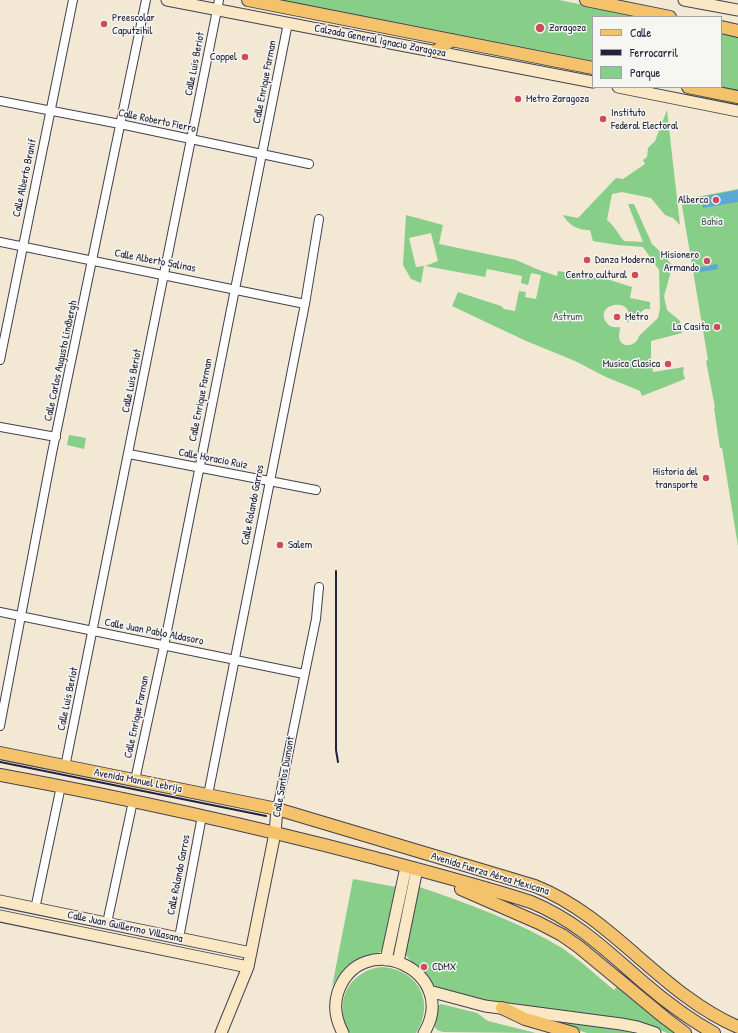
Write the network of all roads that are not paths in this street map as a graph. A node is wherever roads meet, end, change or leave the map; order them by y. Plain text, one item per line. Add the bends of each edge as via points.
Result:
1 (73, 0) edge
2 (146, 0) edge
3 (167, 0) edge
4 (248, 0) edge
5 (586, 0) edge
6 (684, 0) edge
7 (700, 1) edge
8 (218, 4) edge
9 (738, 10) edge
10 (665, 16) edge
11 (288, 23) junction
12 (722, 27) edge
13 (738, 31) edge
14 (428, 36) junction
15 (452, 40) junction
16 (435, 51) junction
17 (592, 68) edge
18 (592, 82) edge
19 (623, 88) edge
20 (693, 88) edge
21 (738, 97) edge
22 (0, 101) edge
23 (50, 111) junction
24 (738, 111) edge
25 (120, 124) junction
26 (192, 140) junction
27 (261, 154) junction
28 (309, 164) dead end
29 (319, 219) dead end
30 (0, 242) edge
31 (23, 246) junction
32 (93, 260) junction
33 (165, 275) junction
34 (235, 288) junction
35 (305, 304) junction
36 (0, 360) edge
37 (0, 427) edge
38 (56, 438) junction
39 (129, 454) junction
40 (199, 467) junction
41 (269, 481) junction
42 (316, 490) dead end
43 (319, 587) dead end
44 (0, 612) edge
45 (22, 616) junction
46 (93, 631) junction
47 (164, 646) junction
48 (234, 660) junction
49 (304, 674) junction
50 (0, 726) edge
51 (0, 753) edge
52 (65, 767) junction
53 (0, 775) edge
54 (135, 780) junction
55 (61, 786) junction
56 (208, 795) junction
57 (133, 801) junction
58 (277, 809) junction
59 (202, 816) junction
60 (275, 833) junction
61 (411, 868) junction
62 (0, 901) edge
63 (36, 908) junction
64 (0, 916) edge
65 (107, 923) junction
66 (178, 938) junction
67 (251, 953) junction
68 (386, 960) junction
69 (398, 962) junction
70 (248, 967) junction
71 (429, 991) junction
72 (502, 1008) junction
73 (738, 1027) edge
74 (221, 1033) edge
75 (343, 1033) edge
76 (426, 1033) edge
77 (573, 1033) edge
78 (655, 1033) edge
79 (685, 1033) edge
80 (714, 1033) edge

1 - 23 street, Calle Alberto Branif
2 - 25 street, Calle Carlos Augusto Lindbergh
3 - 8 street, Calzada General Ignacio Zaragoza
4 - 14 main road, Calzada General Ignacio Zaragoza
5 - 10 main road
6 - 7 street
7 - 9 street
8 - 11 street, Calzada General Ignacio Zaragoza
8 - 26 street, Calle Luis Beriot
11 - 16 street, Calzada General Ignacio Zaragoza
11 - 27 street, Calle Enrique Farman
12 - 13 main road
14 - 15 main road, Calzada General Ignacio Zaragoza
14 - 16 main road
15 - 16 main road
15 - 17 main road, Calzada General Ignacio Zaragoza
16 - 18 street, Calzada General Ignacio Zaragoza
19 - 24 street
20 - 21 main road
22 - 23 street, Calle Roberto Fierro
23 - 25 street, Calle Roberto Fierro
23 - 31 street, Calle Alberto Branif
25 - 26 street, Calle Roberto Fierro
25 - 32 street, Calle Carlos Augusto Lindbergh
26 - 27 street, Calle Roberto Fierro
26 - 33 street, Calle Luis Beriot
27 - 28 street, Calle Roberto Fierro
27 - 34 street, Calle Enrique Farman
29 - 35 street, Calle Rolando Garros
30 - 31 street, Calle Alberto Salinas
31 - 32 street, Calle Alberto Salinas
31 - 36 street, Calle Alberto Branif
32 - 33 street, Calle Alberto Salinas
32 - 38 street, Calle Carlos Augusto Lindbergh
33 - 34 street, Calle Alberto Salinas
33 - 39 street, Calle Luis Beriot
34 - 35 street, Calle Alberto Salinas
34 - 40 street, Calle Enrique Farman
35 - 41 street, Calle Rolando Garros
37 - 38 street
38 - 45 street, Calle Carlos Augusto Lindbergh
39 - 40 street, Calle Horacio Ruiz
39 - 46 street, Calle Luis Beriot
40 - 41 street, Calle Horacio Ruiz
40 - 47 street, Calle Enrique Farman
41 - 42 street, Calle Horacio Ruiz
41 - 48 street, Calle Rolando Garros
43 - 49 street, Calle Santos Dumont via 316,619
44 - 45 street, Calle Juan Pablo Aldasoro
45 - 46 street, Calle Juan Pablo Aldasoro
45 - 50 street, Calle Carlos Augusto Lindbergh
46 - 47 street, Calle Juan Pablo Aldasoro
46 - 52 street, Calle Luis Beriot
47 - 48 street, Calle Juan Pablo Aldasoro
47 - 54 street, Calle Enrique Farman
48 - 49 street, Calle Juan Pablo Aldasoro
48 - 56 street, Calle Rolando Garros
49 - 58 street, Calle Santos Dumont
51 - 52 main road, Avenida Manuel Lebrija
52 - 54 main road, Avenida Manuel Lebrija
53 - 55 main road, Avenida Manuel Lebrija
54 - 56 main road, Avenida Manuel Lebrija
55 - 57 main road, Avenida Manuel Lebrija
55 - 63 street
56 - 58 main road, Avenida Manuel Lebrija
57 - 59 main road, Avenida Manuel Lebrija
57 - 65 street
58 - 60 street, Calle Santos Dumont
58 - 73 main road, Avenida Fuerza Aérea Mexicana via 547,891 581,910 696,1004
59 - 60 main road, Avenida Manuel Lebrija
59 - 66 street, Calle Rolando Garros
60 - 61 main road, Avenida Fuerza Aérea Mexicana
60 - 67 street, Calle Santos Dumont
61 - 68 street
61 - 69 street
61 - 79 main road via 562,935
61 - 80 main road, Avenida Fuerza Aérea Mexicana via 517,898 559,915 590,936 668,1002
62 - 63 street, Calle Juan Guillermo Villasana
63 - 65 street, Calle Juan Guillermo Villasana
64 - 70 street, Calle Juan Guillermo Villasana
65 - 66 street, Calle Juan Guillermo Villasana
66 - 67 street, Calle Juan Guillermo Villasana
67 - 70 street, Calle Santos Dumont
68 - 69 street
68 - 75 street via 372,961 360,966 349,974 341,986 336,999 336,1012
69 - 71 street via 409,966 417,973
70 - 74 street, Calle Santos Dumont
71 - 72 street via 466,1002
71 - 76 street via 431,1012
72 - 77 main road via 525,1019
72 - 78 street via 621,1024

